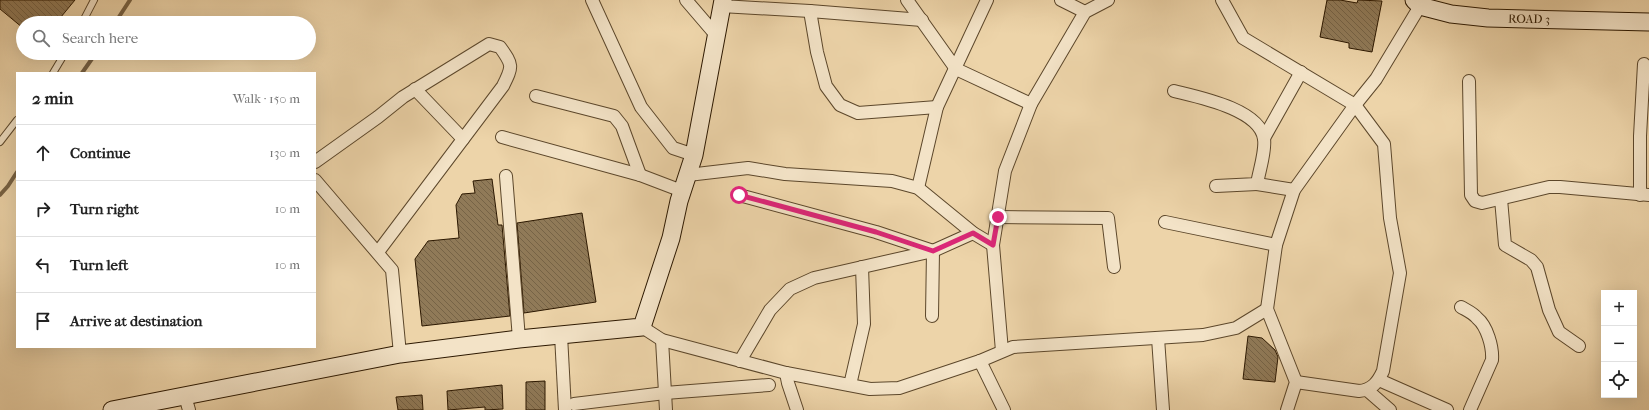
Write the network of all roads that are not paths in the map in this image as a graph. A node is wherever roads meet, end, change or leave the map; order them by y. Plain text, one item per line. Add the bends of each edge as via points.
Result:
1 (94, 0) edge
2 (592, 0) edge
3 (686, 0) edge
4 (907, 0) edge
5 (987, 0) edge
6 (1061, 0) edge
7 (1108, 0) edge
8 (1222, 0) edge
9 (722, 3) edge
10 (1417, 3) edge
11 (810, 11) junction
12 (1085, 12) junction
13 (86, 16) edge
14 (922, 20) junction
15 (1649, 22) edge
16 (716, 35) junction
17 (61, 60) edge
18 (1644, 64) dead end
19 (956, 69) junction
20 (54, 72) edge
21 (1301, 72) junction
22 (1469, 81) dead end
23 (415, 89) junction
24 (1174, 91) dead end
25 (536, 96) dead end
26 (1031, 104) junction
27 (1355, 105) junction
28 (937, 108) junction
29 (16, 121) edge
30 (502, 138) dead end
31 (1264, 138) junction
32 (463, 139) junction
33 (0, 142) edge
34 (694, 155) junction
35 (316, 161) edge
36 (640, 175) junction
37 (688, 175) junction
38 (506, 176) dead end
39 (316, 181) edge
40 (1257, 184) junction
41 (1216, 186) dead end
42 (918, 188) junction
43 (1294, 190) junction
44 (682, 191) junction
45 (739, 195) dead end
46 (1644, 195) edge
47 (1501, 199) junction
48 (998, 217) junction
49 (1165, 222) dead end
50 (973, 233) junction
51 (993, 245) junction
52 (1276, 245) junction
53 (933, 251) junction
54 (378, 252) junction
55 (862, 267) junction
56 (1114, 267) dead end
57 (1461, 307) dead end
58 (1267, 309) junction
59 (932, 316) dead end
60 (642, 327) junction
61 (561, 335) junction
62 (1158, 338) junction
63 (519, 339) junction
64 (662, 340) junction
65 (1579, 346) dead end
66 (1002, 351) junction
67 (400, 354) junction
68 (740, 360) junction
69 (980, 361) junction
70 (786, 373) junction
71 (1379, 380) junction
72 (1296, 382) junction
73 (850, 385) junction
74 (769, 386) dead end
75 (1367, 390) junction
76 (665, 393) junction
77 (187, 403) edge
78 (570, 407) edge
79 (133, 408) edge
80 (112, 410) edge
81 (666, 410) edge
82 (797, 410) edge
83 (1004, 410) edge
84 (1163, 410) edge
85 (1287, 410) edge
86 (1390, 410) edge
87 (1447, 410) edge
88 (1470, 410) edge

1 - 13 lane
2 - 34 street via 641,107 673,148
3 - 16 street
4 - 14 street
5 - 19 street
6 - 12 street
7 - 12 street
8 - 21 street via 1243,38
9 - 11 street
9 - 16 street
10 - 15 street, ROAD 3 via 1451,14 1488,18
10 - 27 street via 1376,79
11 - 14 street
11 - 28 street via 826,86 840,105 858,113
12 - 26 street
14 - 19 street
16 - 34 street
17 - 20 lane
18 - 46 street via 1640,136
19 - 26 street
19 - 28 street
21 - 27 street
21 - 31 street
22 - 47 street via 1471,195 1475,202 1482,203
23 - 32 street
23 - 32 street via 489,44 500,47 510,61 511,71 503,86
23 - 35 street
24 - 31 street via 1219,102 1232,108 1259,125
25 - 36 street via 614,116 622,126
26 - 48 street via 1005,171
27 - 43 street
27 - 71 street via 1384,144 1390,218 1400,273 1384,371
28 - 42 street
29 - 33 lane
30 - 36 street
31 - 40 street
32 - 54 street
34 - 37 street
36 - 44 street
37 - 42 street via 748,168 785,174 892,181
37 - 44 street
38 - 63 street
39 - 54 street
40 - 41 street
40 - 43 street
42 - 50 street
43 - 52 street
44 - 60 street via 671,238
45 - 53 street via 876,232
46 - 47 street via 1549,187
47 - 65 street via 1505,244 1531,260 1537,267 1548,310 1559,332
48 - 51 street
48 - 56 street via 1108,218
49 - 52 street
50 - 51 street
50 - 53 street
51 - 66 street
52 - 58 street
53 - 55 street
53 - 59 street
54 - 67 street via 392,270
55 - 68 street via 814,278 790,289 770,310
55 - 73 street via 864,324
57 - 88 street via 1479,318 1492,351 1492,360
58 - 62 street via 1236,328 1203,335
58 - 72 street
60 - 61 street
60 - 64 street
61 - 63 street
61 - 78 street
62 - 66 street via 1013,347
62 - 84 street
63 - 67 street
64 - 68 street
64 - 76 street
66 - 69 street
67 - 77 street
68 - 70 street
69 - 73 street via 900,388 870,389
69 - 83 street
70 - 73 street
70 - 82 street
71 - 75 street
71 - 87 street
72 - 75 street
72 - 85 street
74 - 76 street
75 - 86 street
76 - 78 street
76 - 81 street
77 - 79 street
79 - 80 street

